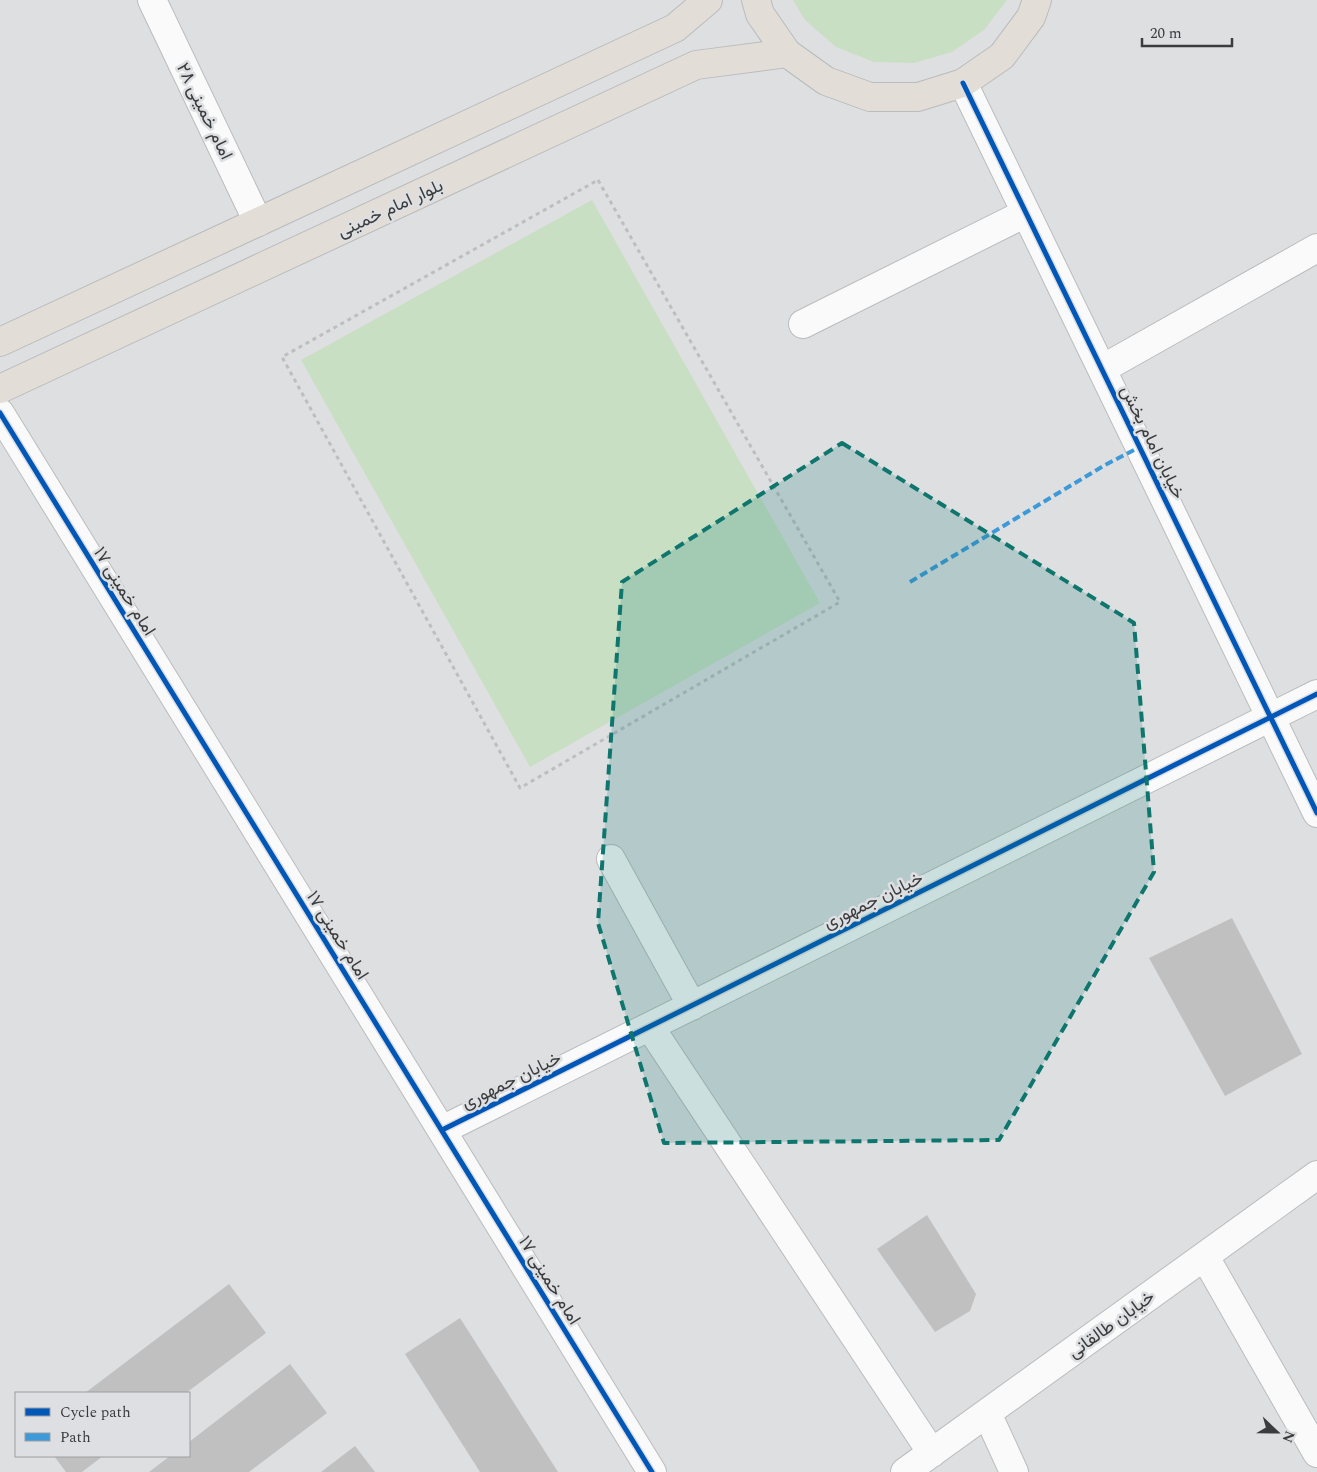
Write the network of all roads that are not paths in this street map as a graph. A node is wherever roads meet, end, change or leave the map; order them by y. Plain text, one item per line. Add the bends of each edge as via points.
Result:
1 (152, 0) edge
2 (708, 0) edge
3 (756, 0) edge
4 (1037, 0) edge
5 (788, 53) junction
6 (963, 83) junction
7 (1026, 212) junction
8 (258, 222) junction
9 (1317, 248) edge
10 (803, 324) dead end
11 (0, 342) edge
12 (1102, 369) junction
13 (0, 389) edge
14 (0, 413) edge
15 (1317, 694) edge
16 (1271, 718) junction
17 (1317, 813) edge
18 (611, 859) dead end
19 (692, 1006) junction
20 (650, 1027) junction
21 (442, 1130) junction
22 (1317, 1176) edge
23 (1205, 1257) junction
24 (986, 1413) junction
25 (932, 1453) junction
26 (1317, 1453) edge
27 (652, 1472) edge
28 (905, 1472) edge
29 (1014, 1472) edge

1 - 8 street, امام خمینی ۲۸
2 - 8 main road via 674,28
3 - 5 main road via 760,14
4 - 6 main road via 1031,17 1002,56
5 - 6 main road via 826,81 870,97 918,97
5 - 13 main road, بلوار امام خمینی via 696,65
6 - 7 street, خیابان امام بخش
7 - 10 street
7 - 12 street, خیابان امام بخش
8 - 11 main road
9 - 12 street
12 - 16 street, خیابان امام بخش
14 - 21 street, امام خمینی ۱۷
15 - 16 street, خیابان جمهوری
16 - 17 street, خیابان امام بخش
16 - 19 street, خیابان جمهوری
18 - 19 street
19 - 20 street, خیابان جمهوری
20 - 21 street, خیابان جمهوری
20 - 25 street
21 - 27 street, امام خمینی ۱۷
22 - 23 street, خیابان طالقانی
23 - 24 street, خیابان طالقانی
23 - 26 street
24 - 25 street, خیابان طالقانی
24 - 29 street
25 - 28 street, خیابان طالقانی

